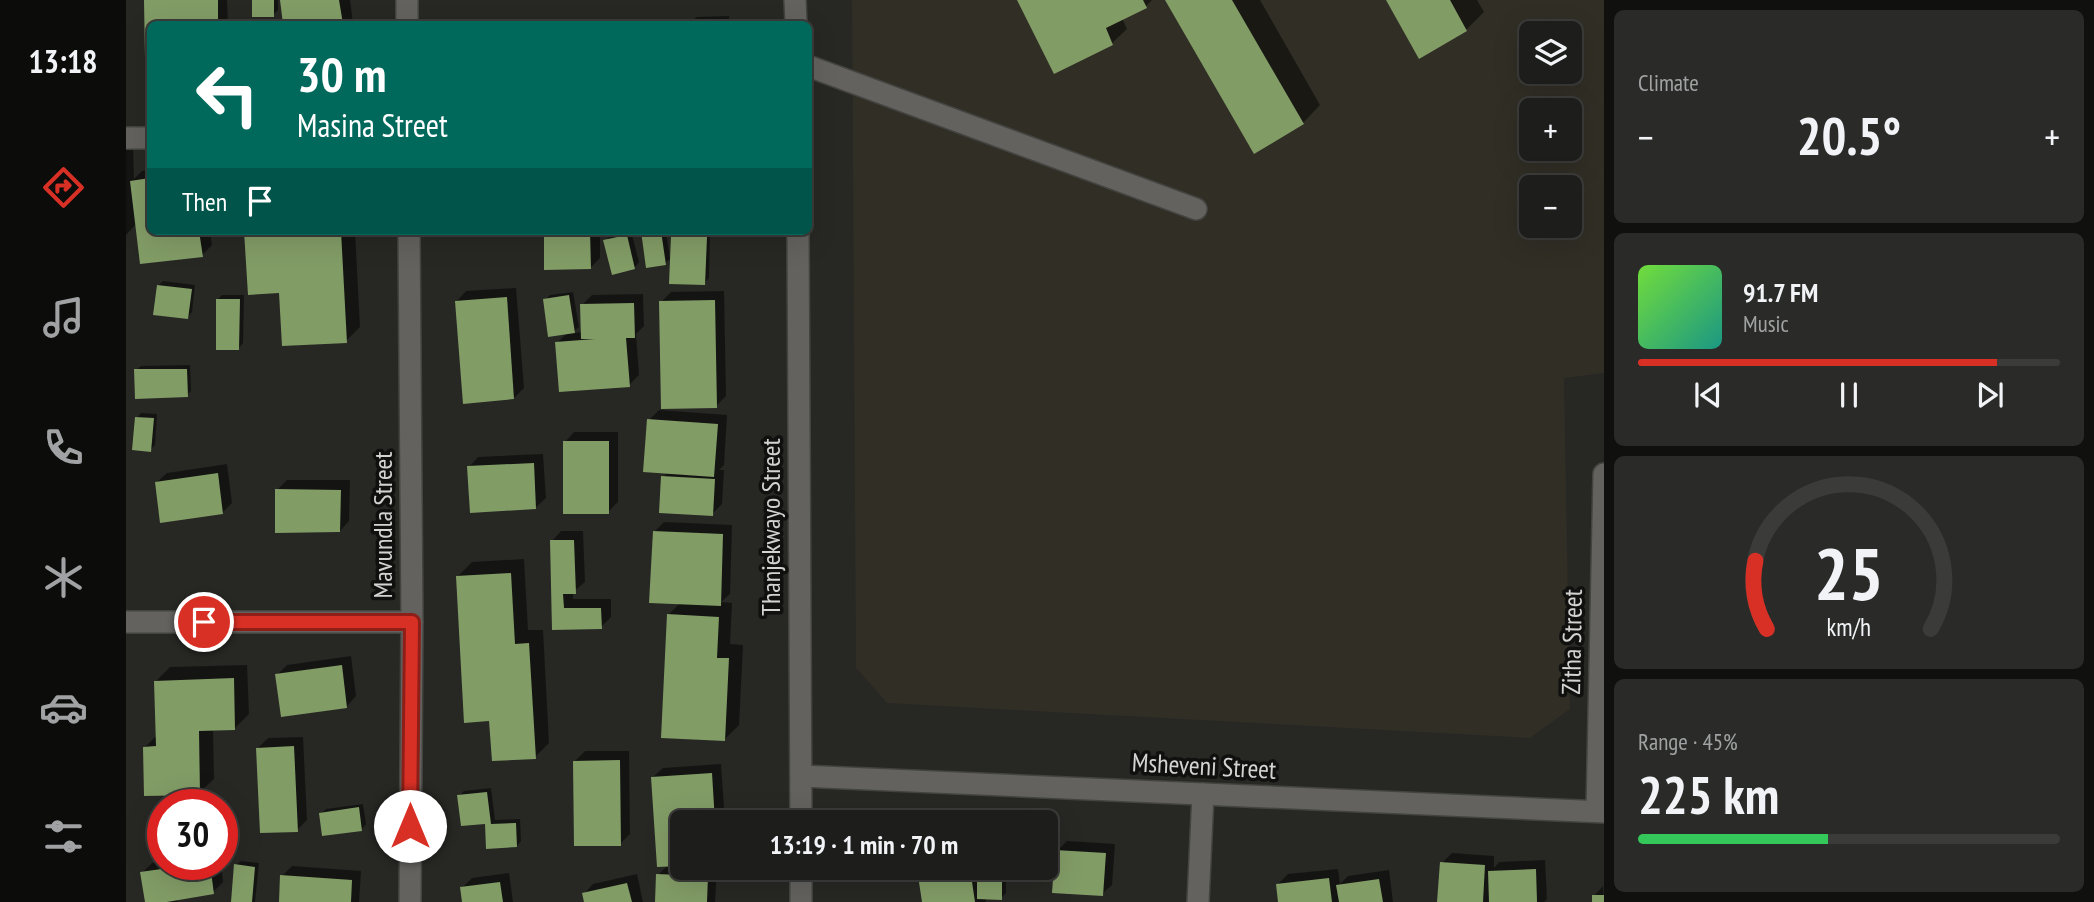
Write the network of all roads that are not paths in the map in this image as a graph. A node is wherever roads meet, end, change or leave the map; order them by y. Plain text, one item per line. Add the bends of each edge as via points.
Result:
1 (407, 0) edge
2 (795, 0) edge
3 (407, 21) edge
4 (796, 21) edge
5 (812, 67) edge
6 (126, 138) edge
7 (147, 138) edge
8 (1196, 208) dead end
9 (409, 235) edge
10 (797, 235) edge
11 (1604, 474) edge
12 (126, 622) edge
13 (412, 622) junction
14 (801, 776) junction
15 (1203, 794) junction
16 (801, 810) edge
17 (1600, 812) edge
18 (801, 880) edge
19 (410, 902) edge
20 (801, 902) edge
21 (1198, 902) edge

1 - 3 street
2 - 4 street
5 - 8 street
6 - 7 street
9 - 13 street, Mavundla Street
10 - 14 street, Thanjekwayo Street
11 - 17 street, Zitha Street
12 - 13 street
13 - 19 street, Mavundla Street
14 - 15 street, Msheveni Street
14 - 16 street, Thanjekwayo Street
15 - 17 street, Msheveni Street
15 - 21 street
18 - 20 street

